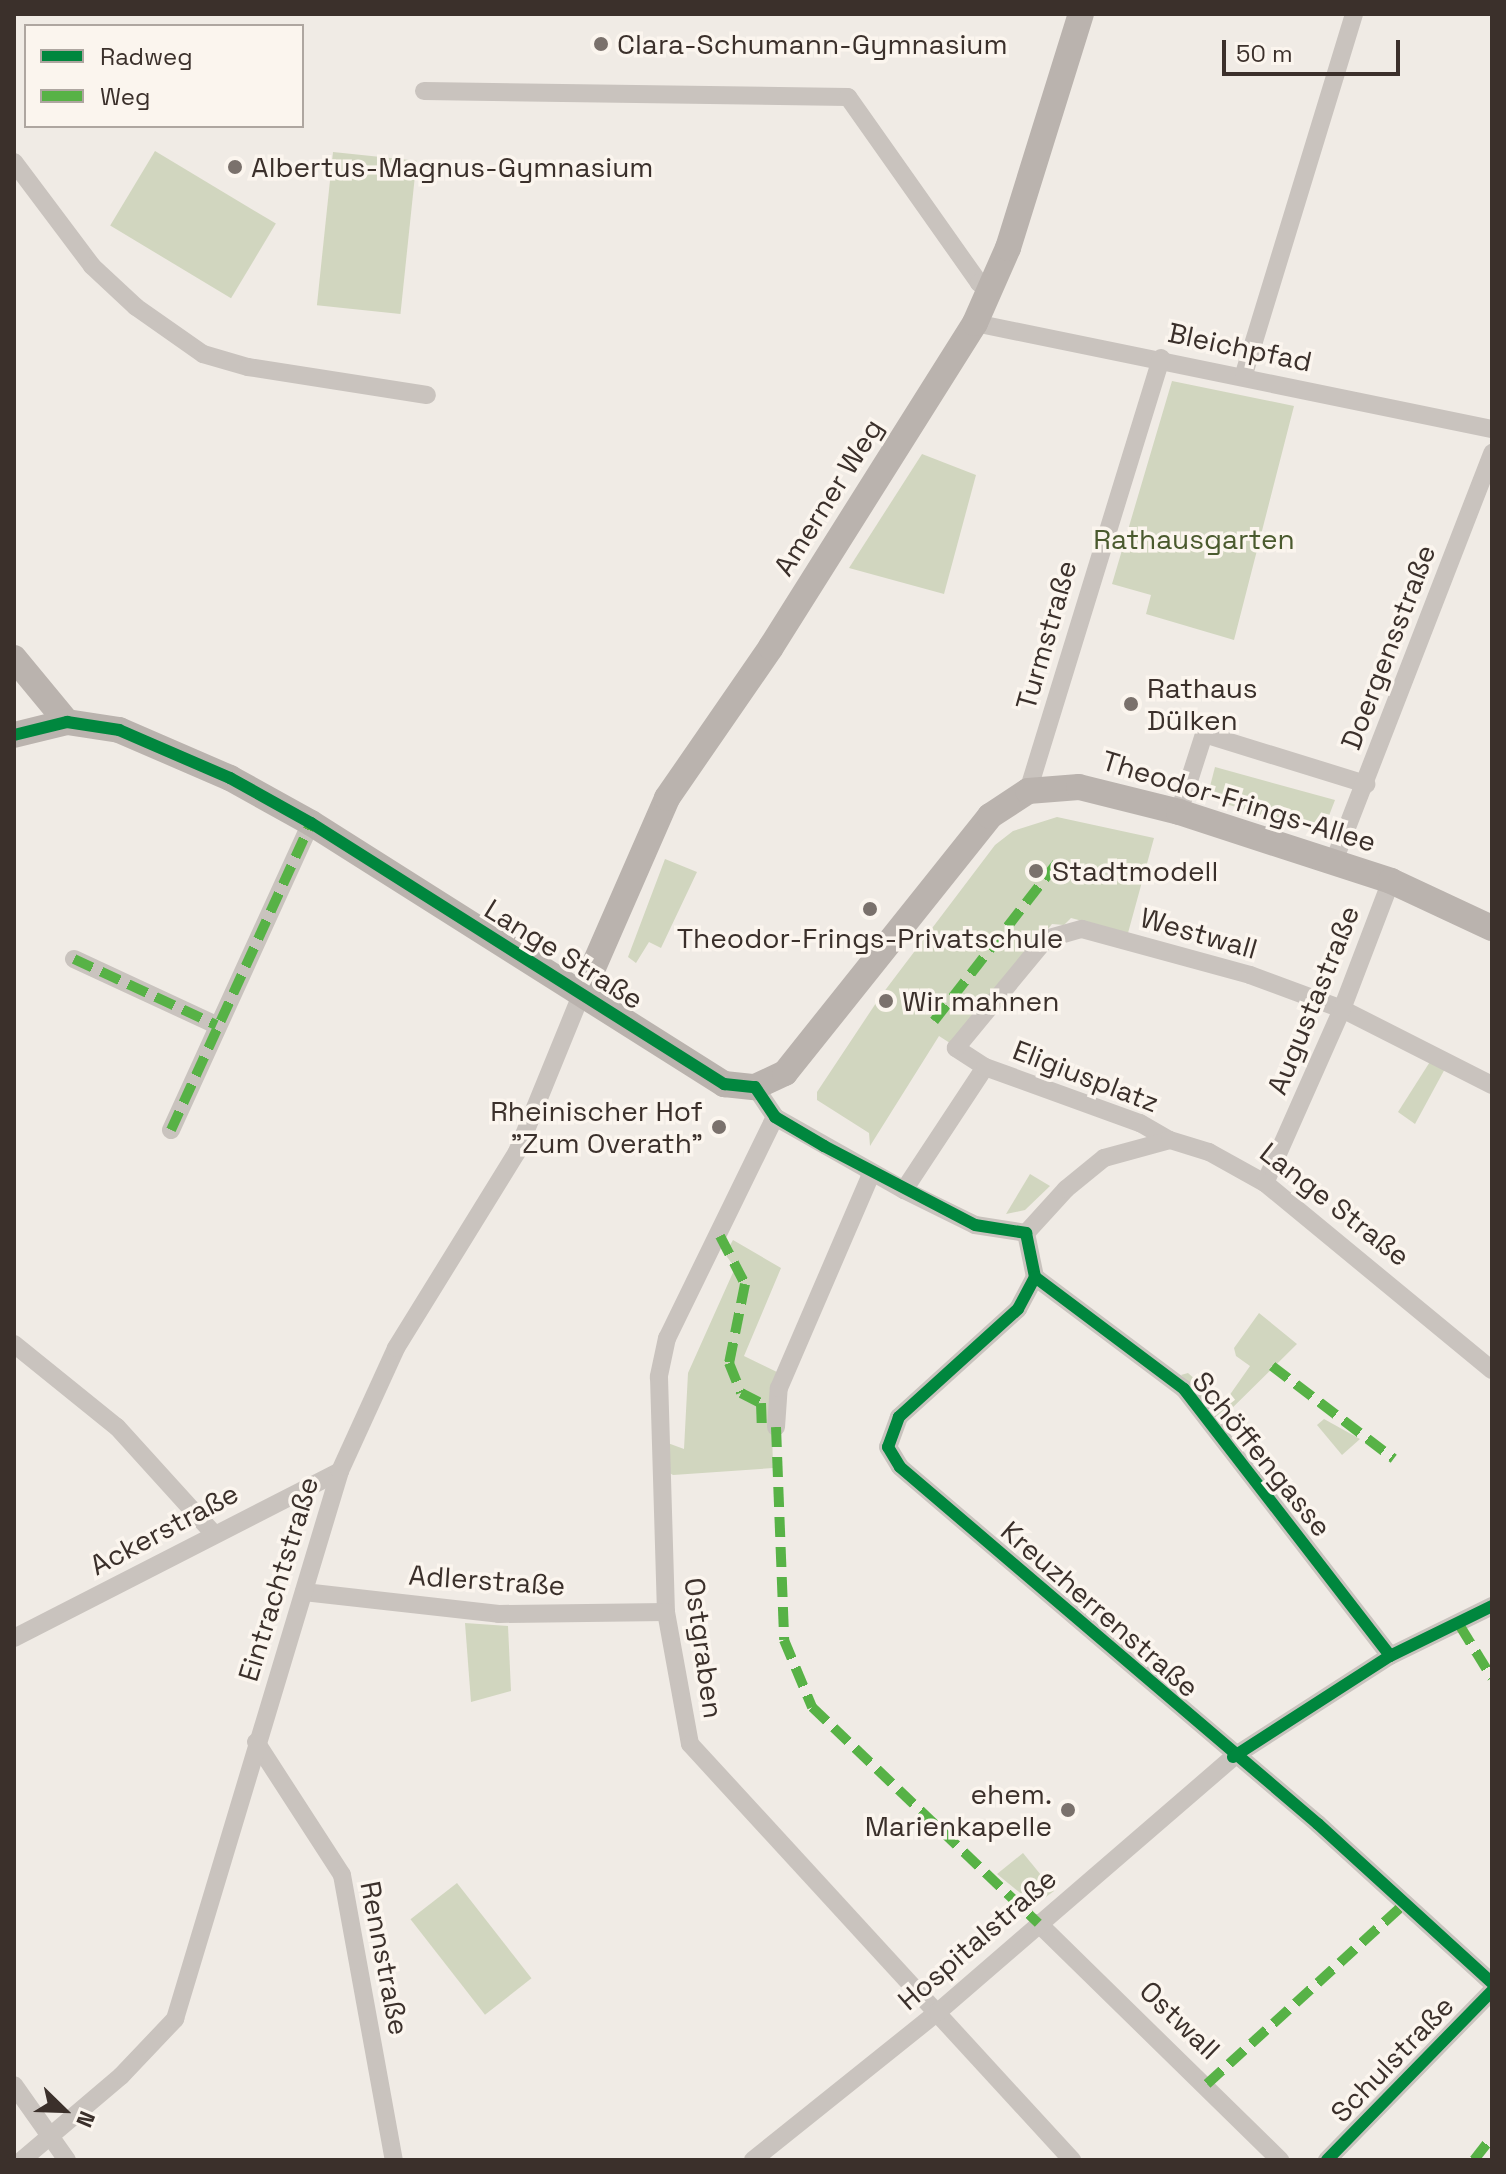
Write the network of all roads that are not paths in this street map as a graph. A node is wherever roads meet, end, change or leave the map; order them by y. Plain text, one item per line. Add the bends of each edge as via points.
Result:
1 (1081, 14) edge
2 (1354, 14) edge
3 (424, 91) dead end
4 (14, 162) edge
5 (992, 286) junction
6 (975, 323) junction
7 (1161, 358) junction
8 (1244, 374) junction
9 (427, 395) dead end
10 (1492, 429) edge
11 (1492, 453) edge
12 (14, 658) edge
13 (67, 722) junction
14 (14, 735) edge
15 (1366, 784) junction
16 (1028, 791) junction
17 (1179, 812) junction
18 (311, 823) junction
19 (1334, 861) junction
20 (1391, 881) junction
21 (1492, 928) edge
22 (74, 959) dead end
23 (582, 993) junction
24 (1342, 1009) junction
25 (216, 1025) junction
26 (985, 1067) junction
27 (1492, 1085) edge
28 (755, 1087) junction
29 (775, 1117) junction
30 (171, 1130) dead end
31 (1170, 1140) junction
32 (872, 1172) junction
33 (1265, 1183) junction
34 (904, 1190) junction
35 (1026, 1233) junction
36 (1035, 1277) junction
37 (14, 1344) edge
38 (1492, 1370) edge
39 (776, 1427) dead end
40 (340, 1471) junction
41 (213, 1533) junction
42 (304, 1592) junction
43 (1492, 1606) edge
44 (666, 1612) junction
45 (14, 1638) edge
46 (1390, 1656) junction
47 (256, 1742) junction
48 (1233, 1757) junction
49 (1038, 1923) junction
50 (1492, 1983) edge
51 (1492, 1991) edge
52 (938, 2012) junction
53 (14, 2085) edge
54 (52, 2133) junction
55 (22, 2160) edge
56 (67, 2160) edge
57 (394, 2160) edge
58 (753, 2160) edge
59 (1072, 2160) edge
60 (1280, 2160) edge
61 (1327, 2160) edge

1 - 5 main road, Amerner Weg
2 - 8 street
3 - 5 street via 848,97 979,283
4 - 9 street via 92,266 136,307 203,354 248,367
5 - 6 main road, Amerner Weg
6 - 7 street, Bleichpfad
6 - 23 main road, Amerner Weg via 771,647 667,798
7 - 8 street, Bleichpfad
7 - 16 street, Turmstraße
8 - 10 street, Bleichpfad
11 - 15 street, Doergensstraße
12 - 13 main road
13 - 14 main road
13 - 18 main road, Lange Straße via 119,730 230,778
15 - 17 street via 1204,734
15 - 19 street, Doergensstraße
16 - 17 main road, Theodor-Frings-Allee via 1079,787
16 - 28 main road, Theodor-Frings-Allee via 990,816 785,1073
17 - 19 main road, Theodor-Frings-Allee
18 - 23 main road, Lange Straße
18 - 25 street
19 - 20 main road, Theodor-Frings-Allee
20 - 21 main road, Theodor-Frings-Allee
20 - 24 street, Augustastraße
22 - 25 street
23 - 28 main road, Lange Straße via 724,1084
23 - 40 street, Eintrachtstraße via 517,1152 396,1348
24 - 26 street, Westwall via 1250,975 1082,929 1046,939 956,1048
24 - 27 street, Westwall
24 - 33 street, Augustastraße
25 - 30 street
26 - 31 street, Eligiusplatz via 1140,1123
26 - 34 street, Eligiusplatz
28 - 29 street
29 - 32 street
29 - 44 street, Ostgraben via 667,1338 657,1426
31 - 33 street, Lange Straße via 1209,1152
31 - 35 street via 1104,1158
32 - 34 street
32 - 39 street via 779,1388
33 - 38 street, Lange Straße
34 - 35 street via 975,1225
35 - 36 street
36 - 46 street, Schöffengasse via 1184,1389
36 - 48 street, Kreuzherrenstraße via 1018,1309 899,1417 888,1447 900,1467
37 - 41 street via 117,1427
40 - 41 street, Ackerstraße
40 - 42 street, Eintrachtstraße
41 - 45 street, Ackerstraße
42 - 44 street, Adlerstraße via 499,1614
42 - 47 street, Eintrachtstraße
43 - 46 street, Hospitalstraße
44 - 52 street, Ostgraben via 690,1744 743,1808
46 - 48 street, Hospitalstraße
47 - 54 street, Eintrachtstraße via 175,2019 121,2076
47 - 57 street, Rennstraße via 342,1875
48 - 49 street, Hospitalstraße
48 - 50 street, Kreuzherrenstraße via 1329,1834
49 - 52 street, Hospitalstraße
49 - 60 street, Ostwall
51 - 61 street, Schulstraße
52 - 58 street, Hospitalstraße
52 - 59 street, Ostgraben
53 - 54 street
54 - 55 street, Eintrachtstraße
54 - 56 street

